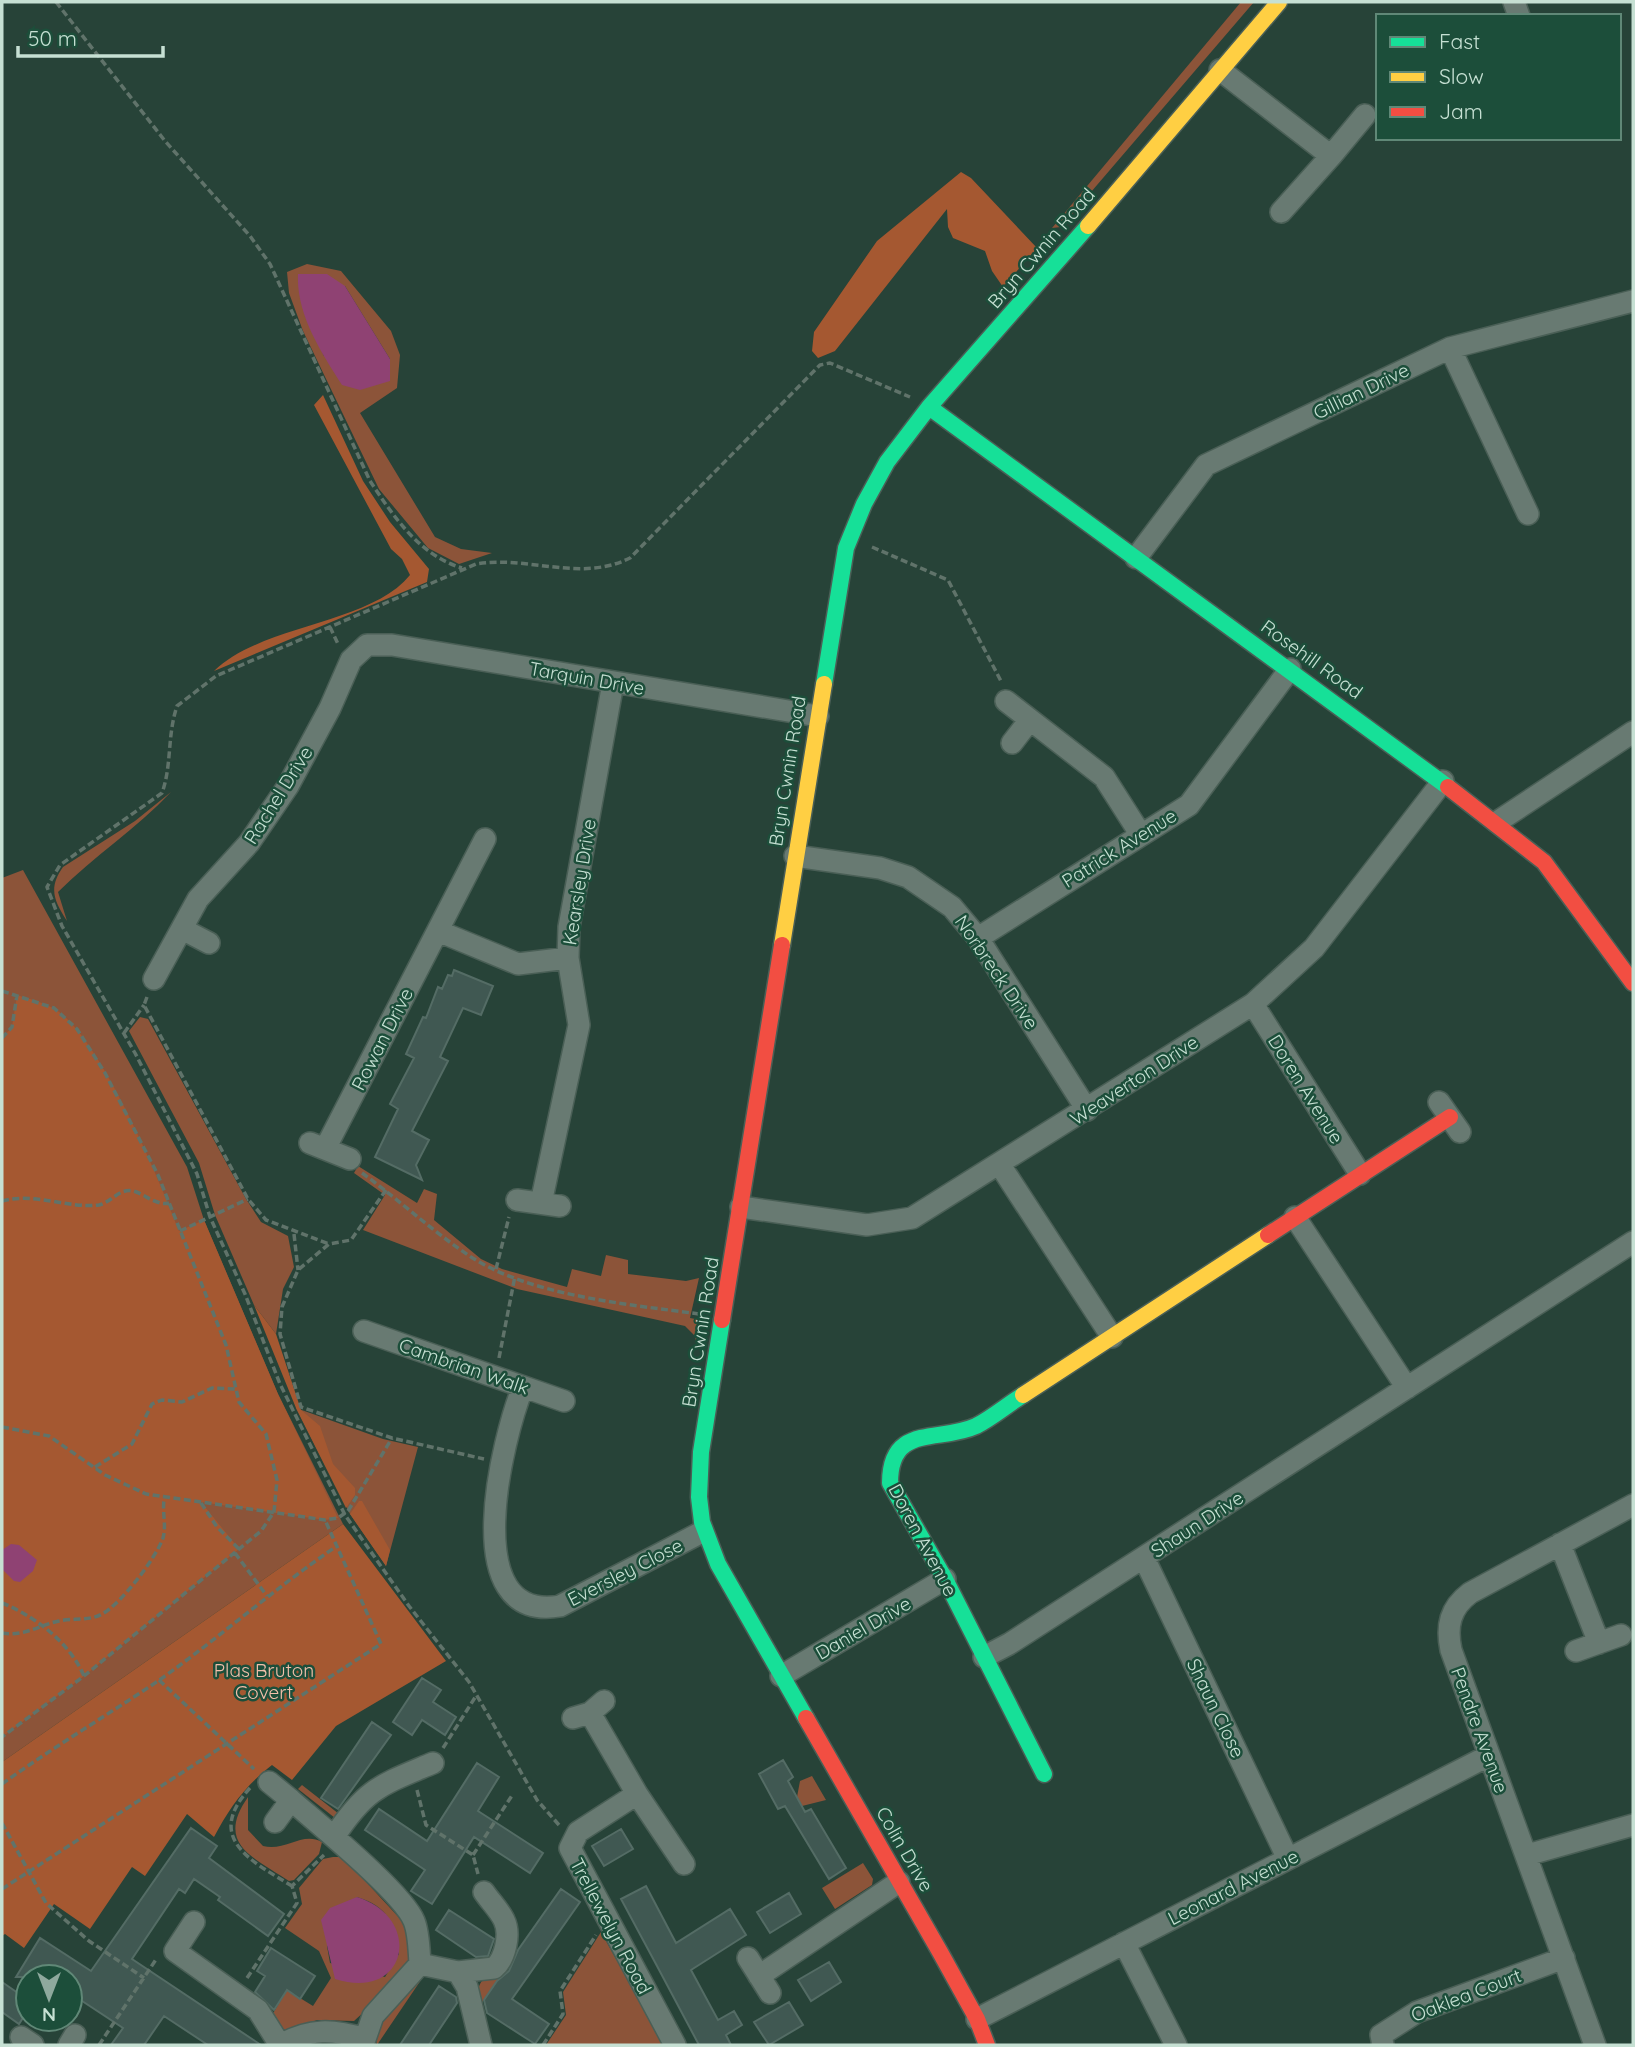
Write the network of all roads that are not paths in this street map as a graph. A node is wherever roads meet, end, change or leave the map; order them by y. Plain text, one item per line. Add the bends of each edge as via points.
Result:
1 (1279, 2) edge
2 (1220, 70) junction
3 (1365, 115) dead end
4 (1331, 156) junction
5 (1281, 212) dead end
6 (1633, 301) edge
7 (1450, 348) junction
8 (923, 404) junction
9 (1528, 514) dead end
10 (1136, 558) junction
11 (345, 644) joint
12 (1290, 669) junction
13 (613, 682) junction
14 (1006, 701) road end
15 (818, 716) junction
16 (1029, 721) junction
17 (1633, 732) edge
18 (1012, 743) dead end
19 (1443, 781) junction
20 (1497, 822) junction
21 (1141, 835) junction
22 (485, 839) dead end
23 (795, 856) junction
24 (181, 929) junction
25 (438, 931) junction
26 (978, 938) junction
27 (209, 943) dead end
28 (568, 958) junction
29 (154, 979) road end
30 (1633, 984) edge
31 (1253, 1004) junction
32 (1087, 1110) junction
33 (1450, 1117) dead end
34 (349, 1158) road end
35 (1000, 1165) junction
36 (1360, 1174) junction
37 (517, 1200) road end
38 (741, 1207) junction
39 (1295, 1216) junction
40 (1633, 1242) edge
41 (364, 1331) dead end
42 (1112, 1337) junction
43 (523, 1387) junction
44 (1407, 1388) junction
45 (564, 1401) dead end
46 (1633, 1505) edge
47 (702, 1532) junction
48 (1560, 1544) junction
49 (1144, 1558) junction
50 (945, 1579) junction
51 (1621, 1635) dead end
52 (1599, 1643) junction
53 (1576, 1651) dead end
54 (984, 1657) junction
55 (781, 1676) junction
56 (589, 1711) dead end
57 (1488, 1756) junction
58 (433, 1763) road end
59 (1044, 1774) dead end
60 (266, 1780) road end
61 (638, 1794) junction
62 (290, 1800) junction
63 (275, 1822) dead end
64 (1633, 1825) edge
65 (336, 1839) junction
66 (681, 1849) dead end
67 (1527, 1855) junction
68 (1288, 1859) junction
69 (900, 1882) junction
70 (484, 1892) road end
71 (194, 1922) dead end
72 (1124, 1943) junction
73 (1564, 1958) junction
74 (420, 1964) junction
75 (458, 1972) junction
76 (759, 1975) dead end
77 (977, 2019) junction
78 (366, 2042) edge
79 (280, 2045) edge
80 (481, 2045) edge
81 (675, 2045) edge
82 (987, 2045) edge
83 (1176, 2045) edge
84 (1382, 2045) edge
85 (1595, 2045) edge

1 - 2 street, Bryn Cwnin Road
2 - 4 street
2 - 8 street, Bryn Cwnin Road
3 - 4 street
4 - 5 street
6 - 7 street, Gillian Drive
7 - 9 street
7 - 10 street, Gillian Drive via 1206,465
8 - 10 street, Rosehill Road
8 - 15 street, Bryn Cwnin Road via 887,462 850,537
10 - 12 street, Rosehill Road
11 - 13 street, Tarquin Drive via 392,645
11 - 24 street, Rachel Drive via 288,786 249,843 198,899
12 - 19 street, Rosehill Road
12 - 21 street, Patrick Avenue via 1189,805
13 - 15 street, Tarquin Drive
13 - 28 street, Kearsley Drive via 569,927
14 - 16 street
15 - 23 street, Bryn Cwnin Road
16 - 18 street
16 - 21 street via 1104,777
17 - 20 street
19 - 20 street, Rosehill Road
19 - 31 street, Weaverton Drive via 1314,948
20 - 30 street, Rosehill Road via 1544,862
21 - 26 street, Patrick Avenue
22 - 25 street, Rowan Drive
23 - 26 street, Norbreck Drive via 880,868 908,877 952,907
23 - 38 street, Bryn Cwnin Road
24 - 27 street
24 - 29 street, Rachel Drive
25 - 28 street via 518,964
25 - 34 street, Rowan Drive via 318,1145
26 - 32 street, Norbreck Drive
28 - 37 street, Kearsley Drive via 579,1025 550,1205
31 - 32 street, Weaverton Drive
31 - 36 street, Doren Avenue
32 - 35 street, Weaverton Drive
33 - 36 street, Doren Avenue
35 - 38 street, Weaverton Drive via 912,1218 867,1224
35 - 42 street
36 - 39 street, Doren Avenue
38 - 47 street, Bryn Cwnin Road via 701,1452
39 - 42 street, Doren Avenue
39 - 44 street
40 - 44 street, Shaun Drive
41 - 43 street, Cambrian Walk
42 - 50 street, Doren Avenue via 974,1427 915,1438 892,1455 890,1483
43 - 45 street, Cambrian Walk
43 - 47 street, Eversley Close via 510,1418 494,1494 495,1544 511,1589 532,1607 560,1606 579,1598
44 - 49 street, Shaun Drive
46 - 48 street, Pendre Avenue
47 - 55 street, Bryn Cwnin Road
48 - 52 street
48 - 57 street, Pendre Avenue via 1470,1593 1439,1623
49 - 54 street, Shaun Drive
49 - 68 street, Shaun Close
50 - 54 street, Doren Avenue
50 - 55 street, Daniel Drive
51 - 52 street
52 - 53 street
54 - 59 street, Doren Avenue
55 - 69 street, Colin Drive
56 - 61 street
57 - 67 street, Pendre Avenue
57 - 68 street, Leonard Avenue
58 - 65 street via 371,1791 355,1805
60 - 62 street
61 - 66 street
61 - 81 street, Trellewelyn Road via 578,1832 571,1842 571,1854
62 - 63 street
62 - 65 street
64 - 67 street
65 - 74 street via 406,1908 414,1920
67 - 73 street, Pendre Avenue
68 - 72 street, Leonard Avenue
69 - 76 street
69 - 77 street, Colin Drive
70 - 75 street via 505,1922 504,1953 494,1968
71 - 79 street via 175,1951 258,2010
72 - 77 street, Leonard Avenue
72 - 83 street
73 - 84 street, Oaklea Court via 1417,2012 1381,2035
73 - 85 street, Pendre Avenue
74 - 75 street
74 - 78 street via 373,2016
75 - 80 street via 467,1987
77 - 82 street, Colin Drive
78 - 79 street via 318,2031

